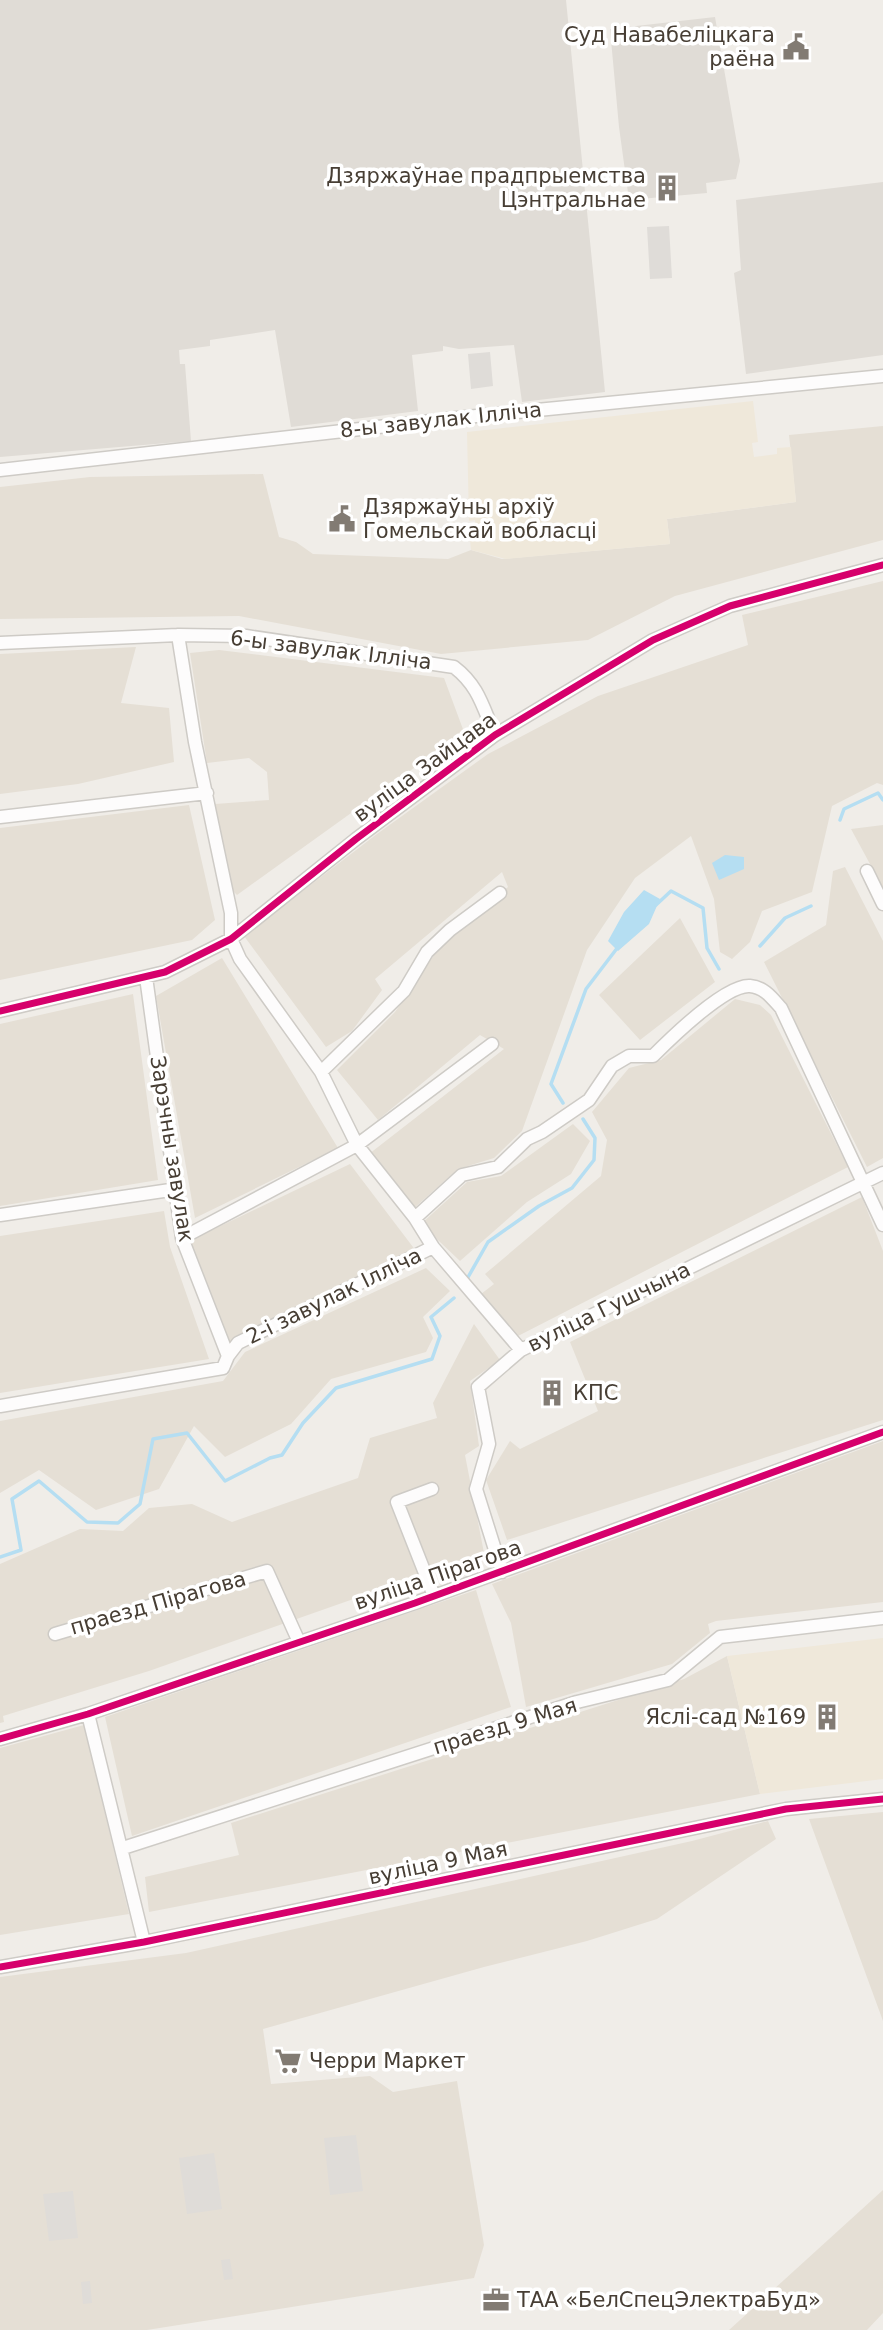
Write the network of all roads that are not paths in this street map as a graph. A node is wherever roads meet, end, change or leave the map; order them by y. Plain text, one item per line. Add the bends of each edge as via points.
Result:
1 (883, 376) edge
2 (0, 470) edge
3 (883, 565) edge
4 (178, 635) junction
5 (0, 643) edge
6 (495, 735) junction
7 (207, 793) junction
8 (0, 817) edge
9 (867, 871) dead end
10 (500, 893) dead end
11 (883, 904) edge
12 (231, 939) junction
13 (146, 977) junction
14 (0, 1011) edge
15 (492, 1044) dead end
16 (321, 1072) junction
17 (357, 1144) junction
18 (883, 1173) edge
19 (863, 1182) junction
20 (177, 1189) junction
21 (0, 1215) edge
22 (415, 1218) junction
23 (883, 1225) edge
24 (182, 1238) junction
25 (433, 1247) junction
26 (521, 1350) junction
27 (228, 1356) junction
28 (0, 1406) edge
29 (883, 1432) edge
30 (432, 1489) dead end
31 (502, 1572) junction
32 (434, 1596) junction
33 (883, 1618) edge
34 (55, 1634) dead end
35 (299, 1642) junction
36 (88, 1714) junction
37 (0, 1739) edge
38 (883, 1799) edge
39 (123, 1848) junction
40 (144, 1942) junction
41 (0, 1967) edge

1 - 2 street, 8-ы завулак Ілліча
3 - 6 street, вуліца Зайцава via 730,606 653,640
4 - 5 street, 6-ы завулак Ілліча
4 - 6 street, 6-ы завулак Ілліча via 246,636 454,667 479,695
4 - 7 street
6 - 12 street, вуліца Зайцава
7 - 8 street
7 - 12 street via 231,913
9 - 11 street
10 - 16 street via 427,952 404,990
12 - 13 street, вуліца Зайцава
12 - 16 street via 240,959
13 - 14 street, вуліца Зайцава
13 - 20 street, Зарэчны завулак
15 - 17 street
16 - 17 street
17 - 22 street
17 - 24 street
18 - 19 street, вуліца Гушчына
19 - 22 street, 2-і завулак Ілліча via 780,1008 767,992 750,986 738,988 686,1023 653,1056 629,1056 612,1066 589,1100 527,1139 498,1167 462,1175
19 - 23 street
19 - 26 street, вуліца Гушчына
20 - 21 street
20 - 24 street, Зарэчны завулак
22 - 25 street
24 - 27 street, Зарэчны завулак
25 - 26 street
25 - 27 street, 2-і завулак Ілліча via 238,1343
26 - 31 street, вуліца Гушчына via 478,1387 489,1444 477,1489
27 - 28 street, 2-і завулак Ілліча via 223,1368
29 - 31 street, вуліца Пірагова
30 - 32 street via 397,1502
31 - 32 street, вуліца Пірагова
32 - 35 street, вуліца Пірагова
33 - 39 street, праезд 9 Мая via 720,1637 668,1680 577,1702
34 - 35 street, праезд Пірагова via 267,1571
35 - 36 street, вуліца Пірагова
36 - 37 street, вуліца Пірагова
36 - 39 street
38 - 40 street, вуліца 9 Мая via 786,1809
39 - 40 street
40 - 41 street, вуліца 9 Мая

